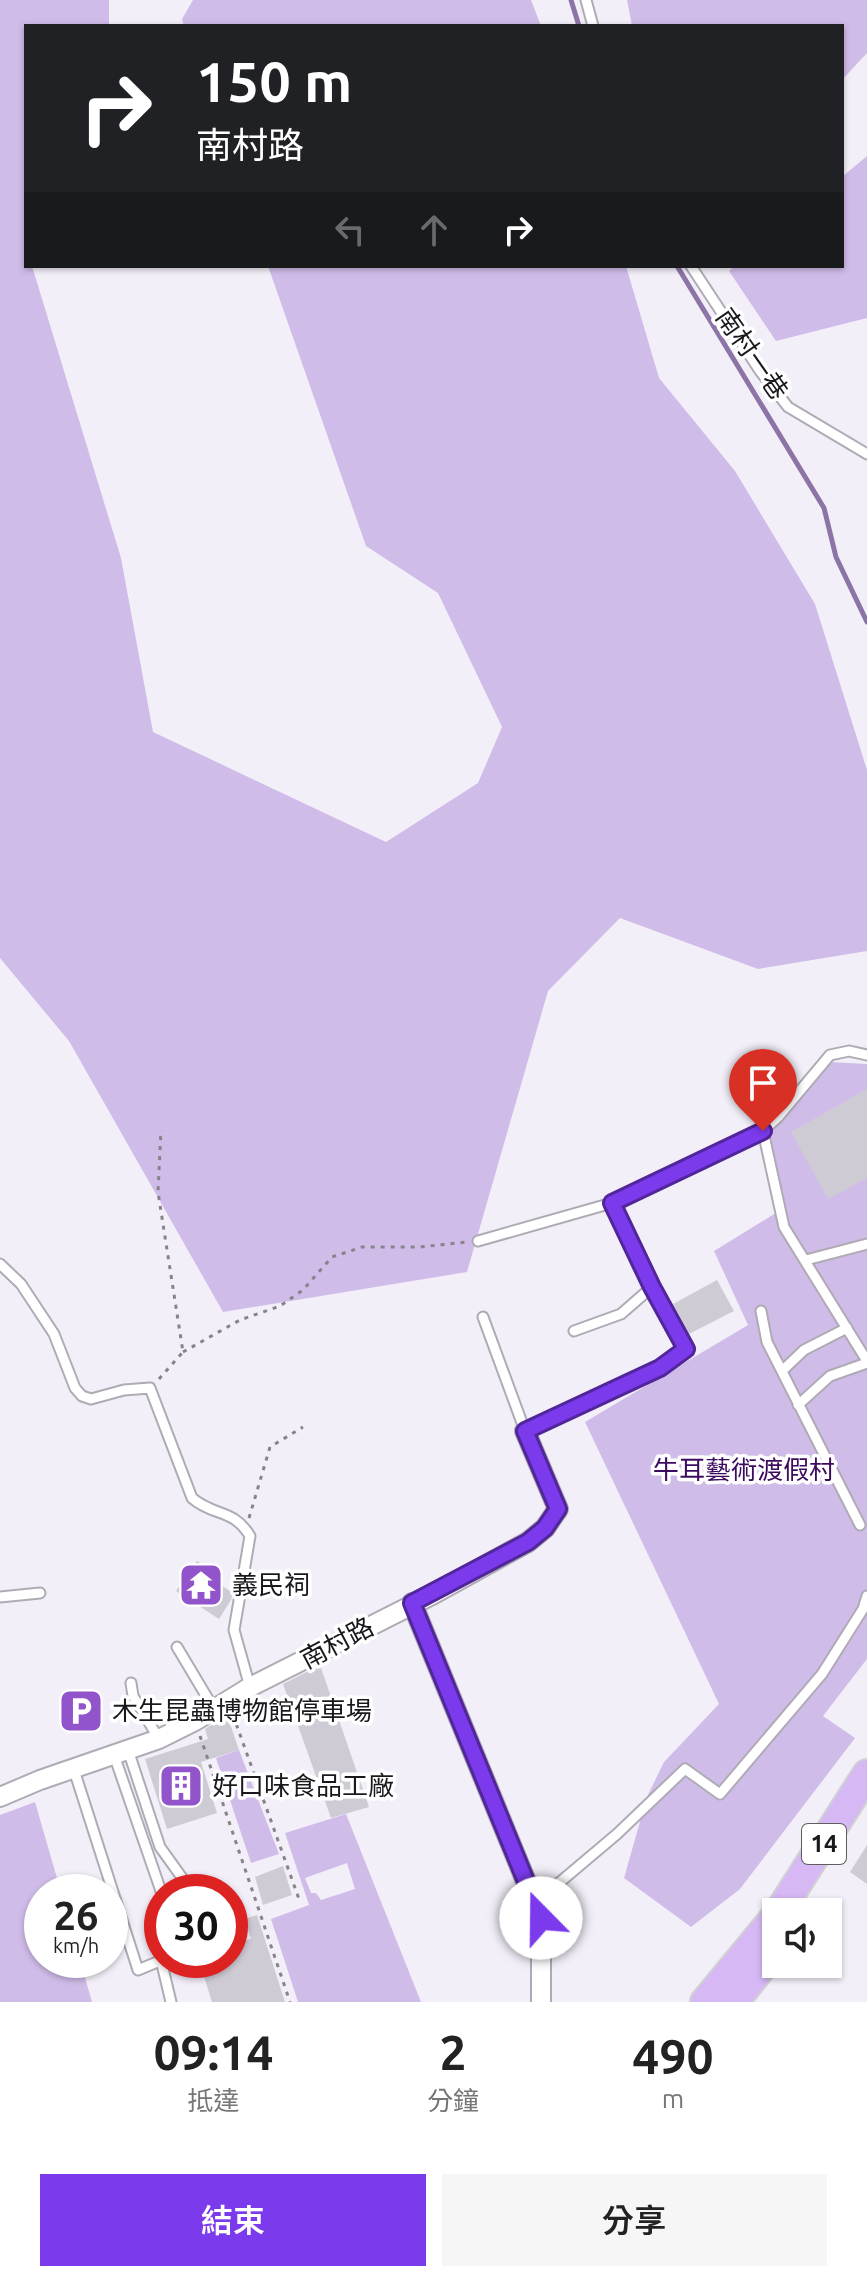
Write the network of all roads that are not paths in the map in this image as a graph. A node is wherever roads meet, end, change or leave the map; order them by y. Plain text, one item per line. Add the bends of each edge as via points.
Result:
1 (586, 0) edge
2 (592, 24) edge
3 (692, 268) edge
4 (867, 454) edge
5 (867, 1055) edge
6 (763, 1131) junction
7 (612, 1203) junction
8 (478, 1241) road end
9 (867, 1244) edge
10 (806, 1260) junction
11 (0, 1264) edge
12 (652, 1287) junction
13 (761, 1311) dead end
14 (483, 1317) dead end
15 (847, 1328) junction
16 (574, 1331) dead end
17 (867, 1362) edge
18 (783, 1370) junction
19 (798, 1405) junction
20 (525, 1431) junction
21 (860, 1525) dead end
22 (40, 1593) dead end
23 (867, 1596) edge
24 (0, 1597) edge
25 (412, 1603) junction
26 (177, 1647) dead end
27 (131, 1683) dead end
28 (250, 1687) junction
29 (221, 1705) junction
30 (159, 1739) junction
31 (121, 1753) junction
32 (81, 1763) junction
33 (867, 1774) edge
34 (0, 1797) edge
35 (867, 1809) edge
36 (156, 1874) edge
37 (179, 1874) edge
38 (788, 1898) edge
39 (811, 1898) edge
40 (541, 1918) junction
41 (762, 1933) edge
42 (762, 1967) edge
43 (144, 1968) edge
44 (166, 1978) edge
45 (171, 2002) edge
46 (541, 2002) edge
47 (705, 2002) edge
48 (734, 2002) edge

1 - 2 lane
3 - 4 lane, 南村一巷 via 788,407
5 - 6 lane via 830,1055
6 - 7 lane
6 - 10 lane via 784,1227
7 - 8 lane
7 - 12 lane
9 - 10 lane
10 - 15 lane
11 - 28 lane via 21,1284 54,1334 82,1396 91,1399 150,1388 192,1498 240,1520 246,1528 250,1536 234,1630
12 - 16 lane via 621,1314
12 - 20 lane via 686,1349 660,1368
13 - 18 lane via 767,1342
14 - 20 lane, 南村路
15 - 17 lane
15 - 18 lane via 804,1350
17 - 19 lane via 830,1376
18 - 19 lane
19 - 21 lane
20 - 25 street, 南村路 via 558,1509 528,1542
22 - 24 lane
23 - 40 lane via 822,1674 720,1794 685,1769 547,1893
25 - 28 street, 南村路
25 - 40 street via 450,1709
26 - 29 lane
27 - 30 lane via 133,1696
28 - 29 street, 南村路
29 - 30 street, 南村路
30 - 31 street, 南村路
31 - 32 street, 南村路
31 - 36 lane
31 - 37 lane via 160,1847
32 - 34 street, 南村路
32 - 43 lane via 138,1970
33 - 38 main road, 14
35 - 39 main road, 14
40 - 46 street
41 - 47 main road, 14
42 - 48 main road
44 - 45 lane

